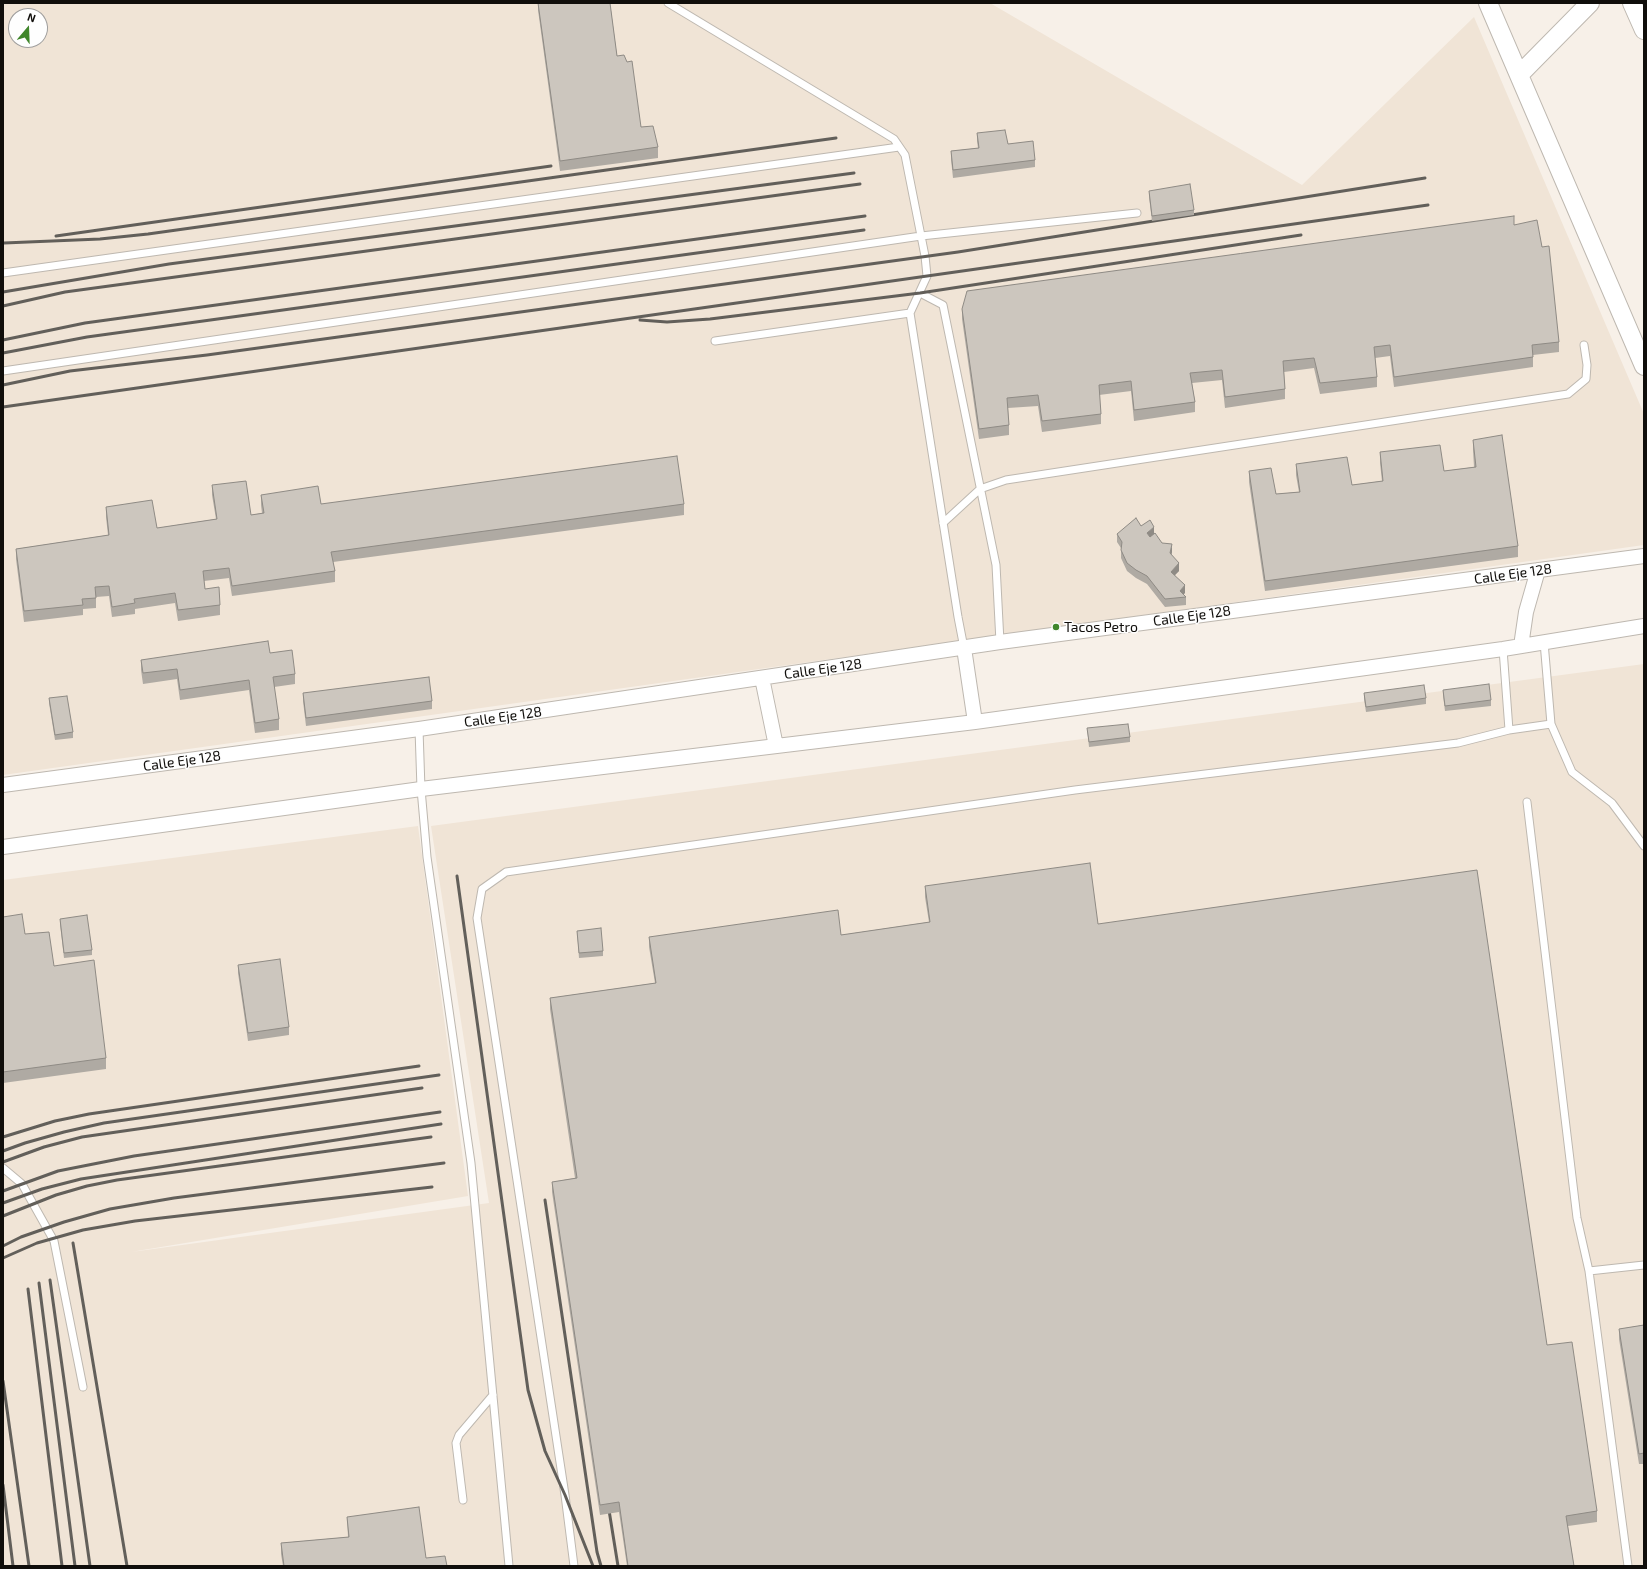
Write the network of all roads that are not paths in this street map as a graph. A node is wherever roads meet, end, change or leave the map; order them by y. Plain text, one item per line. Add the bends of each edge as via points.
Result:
1 (668, 3) edge
2 (1488, 3) edge
3 (1590, 3) edge
4 (1632, 3) edge
5 (1644, 30) edge
6 (1519, 75) junction
7 (900, 147) junction
8 (1137, 213) dead end
9 (921, 236) junction
10 (3, 273) edge
11 (920, 294) junction
12 (910, 313) junction
13 (715, 341) dead end
14 (1584, 345) dead end
15 (1644, 366) edge
16 (3, 371) edge
17 (980, 490) junction
18 (943, 523) junction
19 (1644, 556) edge
20 (1538, 570) junction
21 (1644, 626) edge
22 (1000, 642) junction
23 (1544, 642) junction
24 (1521, 646) junction
25 (964, 648) junction
26 (1503, 648) junction
27 (762, 678) junction
28 (975, 722) junction
29 (1551, 724) junction
30 (419, 729) junction
31 (1509, 730) junction
32 (776, 746) junction
33 (3, 785) edge
34 (421, 789) junction
35 (1527, 802) dead end
36 (1644, 846) edge
37 (3, 847) edge
38 (3, 1168) edge
39 (1644, 1265) edge
40 (1589, 1271) junction
41 (83, 1387) dead end
42 (493, 1395) junction
43 (463, 1500) dead end
44 (509, 1566) edge
45 (574, 1566) edge
46 (1628, 1566) edge

1 - 7 lane via 894,139
2 - 6 street
3 - 6 street
4 - 5 street
6 - 15 street
7 - 9 lane via 905,155
7 - 10 lane
8 - 9 lane
9 - 11 lane via 928,276
9 - 16 lane
11 - 12 lane
11 - 17 lane via 943,305
12 - 13 lane
12 - 18 lane
14 - 17 lane via 1586,379 1568,394 1006,480
17 - 18 lane
17 - 22 lane via 996,565
18 - 25 lane
19 - 20 street, Calle Eje 128
20 - 22 street, Calle Eje 128
20 - 24 street via 1526,612
21 - 23 street
22 - 25 street, Calle Eje 128
23 - 24 street
23 - 29 lane
24 - 26 street
25 - 27 street, Calle Eje 128
25 - 28 street
26 - 28 street
26 - 31 lane
27 - 30 street, Calle Eje 128
27 - 32 street
28 - 32 street
29 - 31 lane
29 - 36 lane via 1572,772 1612,803
30 - 33 street, Calle Eje 128
30 - 34 lane
31 - 45 lane via 1458,743 1075,790 506,872 482,889 477,918
32 - 34 street
34 - 37 street
34 - 42 lane via 427,857 471,1163
35 - 40 lane via 1577,1218
38 - 41 lane via 22,1184 54,1241
39 - 40 lane
40 - 46 lane
42 - 43 lane via 459,1435 456,1443
42 - 44 lane

